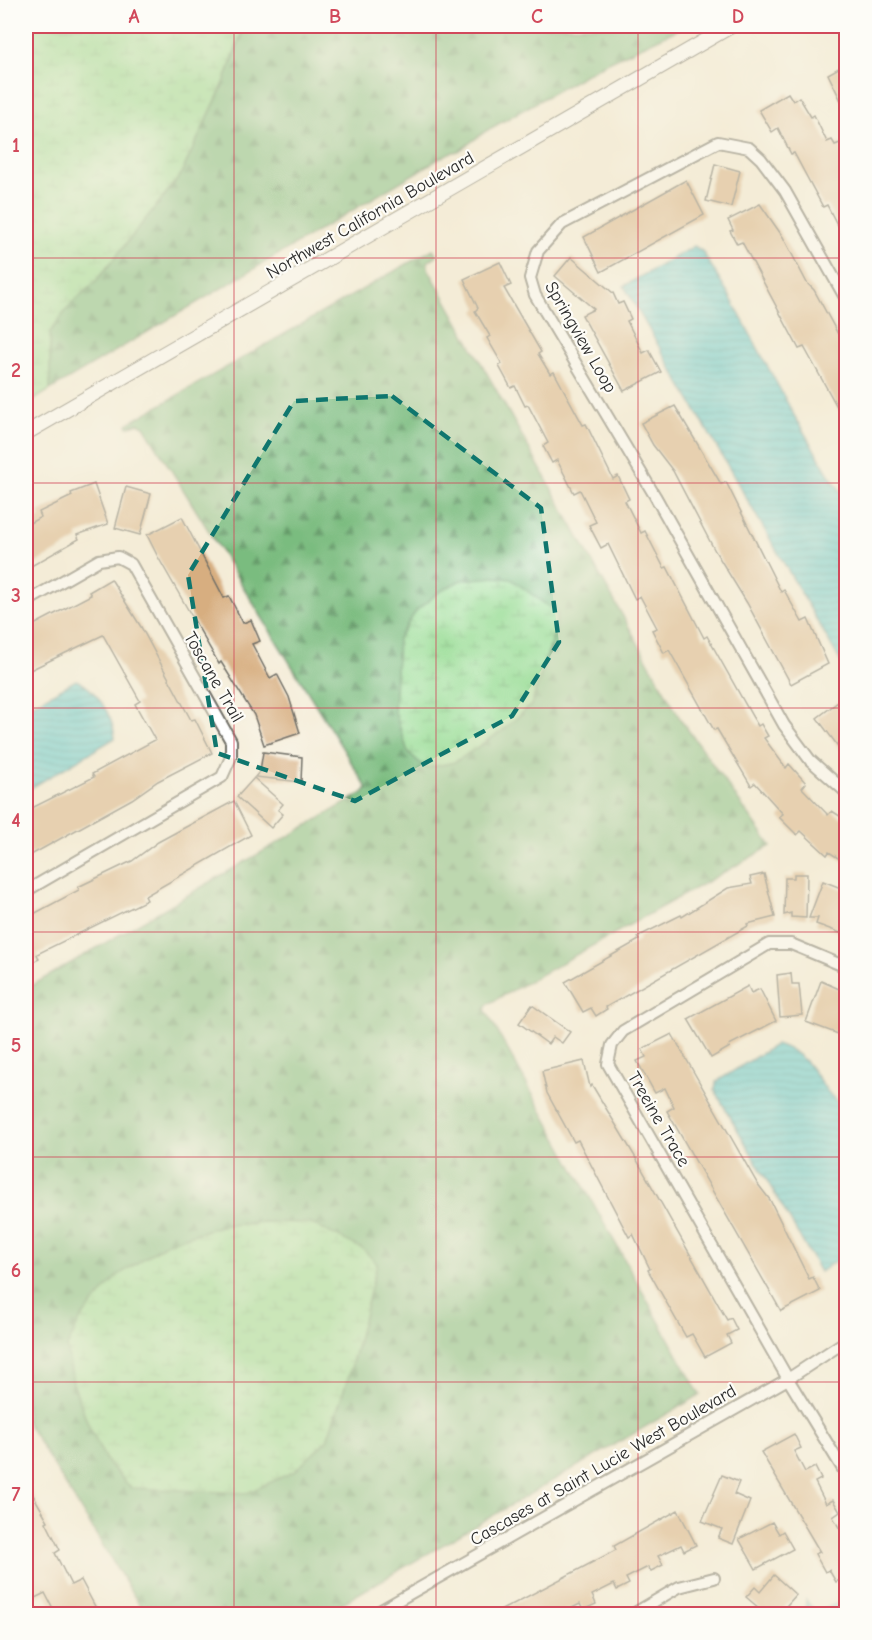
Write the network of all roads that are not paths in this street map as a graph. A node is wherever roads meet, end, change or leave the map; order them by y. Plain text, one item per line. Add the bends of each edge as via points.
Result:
1 (731, 26) edge
2 (846, 299) edge
3 (26, 433) edge
4 (26, 602) edge
5 (846, 792) edge
6 (26, 891) edge
7 (846, 967) edge
8 (846, 1341) edge
9 (788, 1379) junction
10 (846, 1474) edge
11 (714, 1578) dead end
12 (374, 1614) edge
13 (633, 1614) edge

1 - 3 street, Northwest California Boulevard
2 - 5 street, Springview Loop via 784,191 761,159 749,148 718,142 562,224 538,251 530,278 535,294 661,506 784,725 810,760
4 - 6 street, Toscane Trail via 99,560 118,557 131,564 231,741 231,757 222,777
7 - 9 street, Treeine Trace via 791,944 769,944 623,1031 612,1045 608,1064
8 - 9 street, Cascases at Saint Lucie West Boulevard
9 - 10 street
9 - 12 street, Cascases at Saint Lucie West Boulevard
11 - 13 street via 679,1587

